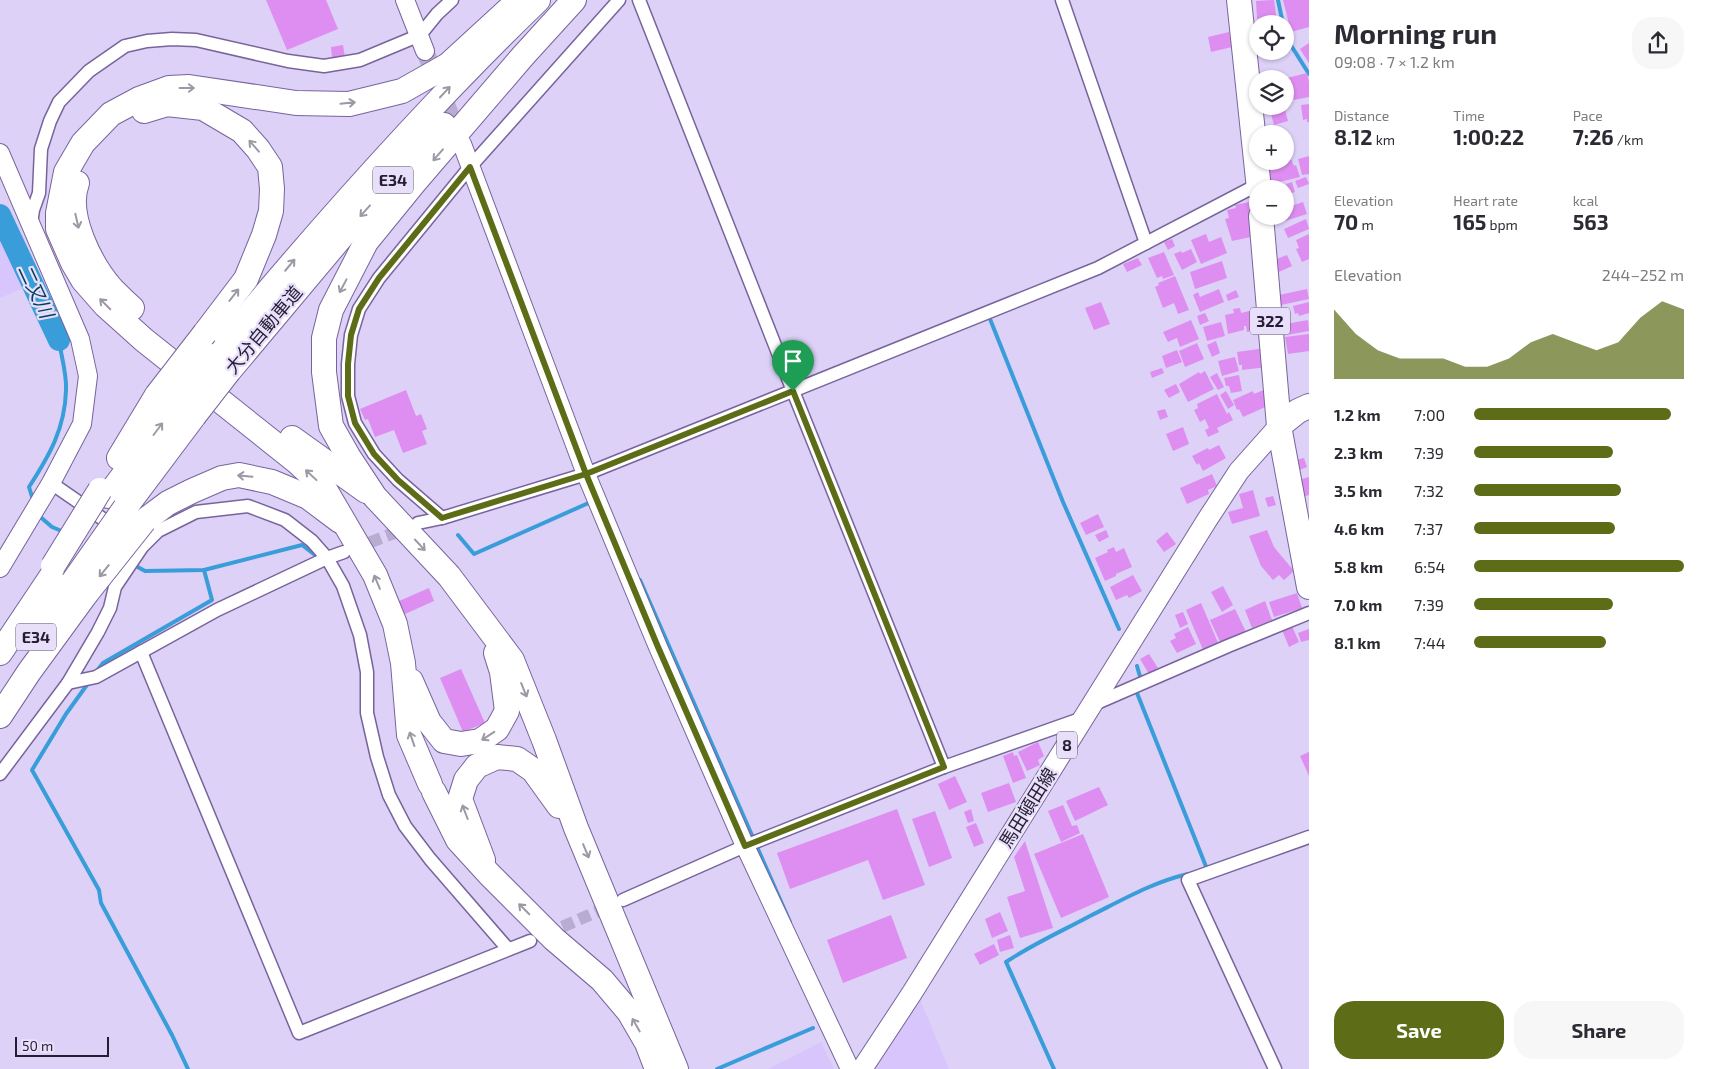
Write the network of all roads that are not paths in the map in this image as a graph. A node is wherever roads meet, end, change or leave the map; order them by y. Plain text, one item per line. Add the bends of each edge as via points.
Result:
1 (405, 0) edge
2 (452, 0) edge
3 (519, 0) edge
4 (538, 0) edge
5 (569, 0) edge
6 (574, 0) edge
7 (620, 0) edge
8 (640, 0) edge
9 (1062, 0) edge
10 (1239, 0) edge
11 (422, 43) junction
12 (462, 144) tunnel mouth
13 (0, 152) edge
14 (470, 167) junction
15 (1258, 180) edge
16 (1249, 192) edge
17 (1262, 225) edge
18 (31, 227) junction
19 (1146, 243) junction
20 (222, 364) junction
21 (793, 391) junction
22 (177, 404) junction
23 (1309, 406) edge
24 (1279, 426) junction
25 (586, 474) junction
26 (51, 483) junction
27 (375, 497) junction
28 (120, 504) junction
29 (442, 518) junction
30 (418, 523) tunnel mouth
31 (349, 528) junction
32 (142, 546) junction
33 (344, 552) tunnel mouth
34 (327, 558) junction
35 (0, 568) edge
36 (63, 579) junction
37 (1309, 587) edge
38 (1309, 613) edge
39 (487, 627) junction
40 (140, 652) junction
41 (0, 653) edge
42 (403, 663) junction
43 (68, 683) junction
44 (0, 694) edge
45 (1089, 711) junction
46 (0, 716) edge
47 (944, 767) junction
48 (0, 774) edge
49 (576, 828) junction
50 (1309, 837) edge
51 (745, 846) junction
52 (488, 874) junction
53 (623, 900) tunnel mouth
54 (530, 941) dead end
55 (508, 949) junction
56 (658, 1069) edge
57 (676, 1069) edge
58 (850, 1069) edge
59 (862, 1069) edge
60 (1275, 1069) edge

1 - 11 street
2 - 11 street via 437,14
31 -> 3 highway via 323,486 144,340 83,280 58,229 66,172 83,143 111,114 169,88 189,87 296,103 349,104 402,91 448,65
20 -> 4 highway, 大分自動車道 / E34 via 326,222 452,85
5 -> 20 highway, 大分自動車道 / E34 via 407,164
6 -> 27 highway via 366,242 331,310 324,338 324,372 331,426
7 - 14 street
8 - 21 street
9 - 19 street
10 - 15 highway
11 - 18 street via 324,66 196,40 147,41 125,46 89,70 59,102 41,149 39,193
12 - 14 street
13 - 18 street
14 - 25 street
14 - 29 street via 388,266 359,309 351,335 348,364 348,396 355,423 374,454
16 - 19 street
17 - 24 highway, 322
18 - 26 street via 80,339 88,376 82,424
19 - 21 street via 1098,268
20 - 22 highway, 大分自動車道 / E34, bridge
21 - 25 street
21 - 47 street
22 -> 27 highway, bridge via 204,333 246,279 264,236 272,189 270,167 242,131 203,108 167,104 126,116 104,135 87,157 75,188 74,206 76,222 88,251 111,288 169,342 308,451
22 - 28 highway, 大分自動車道 / E34
23 - 24 highway
24 - 37 highway, 322
24 - 45 main road, 馬田頓田線 / 8 via 1234,479
25 - 29 street
25 - 51 street
26 - 32 street
26 - 35 street
27 -> 39 highway via 449,576
31 -> 28 highway via 308,497 272,482 239,475 222,478 168,503
28 - 36 highway, 大分自動車道 / E34
28 -> 36 highway, bridge
29 - 30 street
42 -> 31 highway via 395,624 375,576
32 - 34 street via 158,531 196,512 248,506 285,520 312,541
32 - 43 street via 114,587 110,608
33 - 34 street
34 - 40 street via 217,610
34 - 55 street via 343,586 360,635 367,672 367,713 389,795 430,859
36 - 41 highway, 大分自動車道 / E34
36 - 44 highway, 大分自動車道 / E34
36 - 46 highway via 29,672
38 - 45 street via 1150,679
39 -> 42 highway via 502,672 507,711 497,730 480,741 462,744 444,741 429,722
39 -> 49 highway via 512,660
40 - 43 street via 96,677
40 - 55 street via 299,1033
52 -> 42 highway via 458,840 409,735
43 - 48 street
45 - 47 street
45 - 59 main road, 馬田頓田線 / 8
47 - 51 street
52 -> 49 highway via 460,799 466,780 477,766 498,757 517,759 525,764 533,770
49 -> 57 highway
50 - 60 street via 1188,880
51 - 53 street
51 - 58 street
56 -> 52 highway via 647,1043 623,1005 602,980 554,939
54 - 55 street

